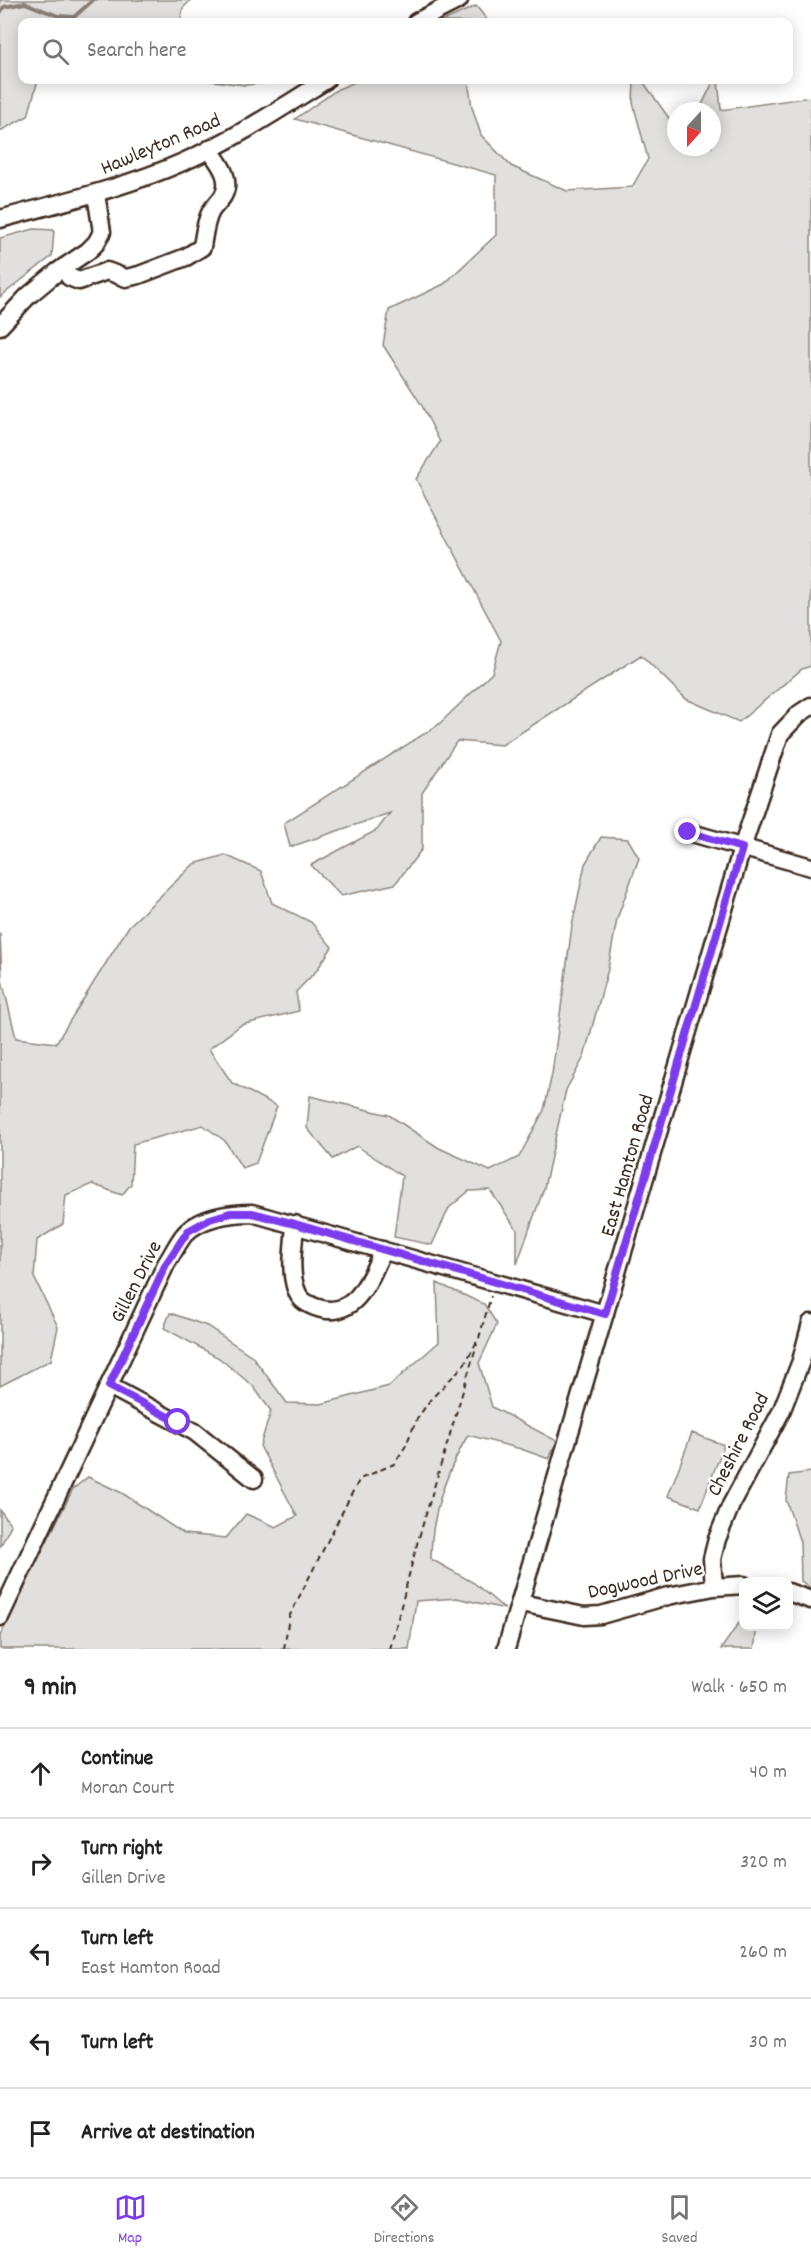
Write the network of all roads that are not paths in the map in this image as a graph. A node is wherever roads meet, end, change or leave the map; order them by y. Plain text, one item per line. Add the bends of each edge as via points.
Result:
1 (459, 0) edge
2 (424, 18) edge
3 (319, 84) edge
4 (209, 149) junction
5 (96, 194) junction
6 (0, 219) edge
7 (64, 267) junction
8 (0, 326) edge
9 (811, 706) edge
10 (688, 832) dead end
11 (742, 848) junction
12 (811, 867) edge
13 (295, 1224) junction
14 (383, 1250) junction
15 (605, 1314) junction
16 (811, 1323) edge
17 (109, 1386) junction
18 (254, 1479) dead end
19 (739, 1586) edge
20 (714, 1587) junction
21 (793, 1594) edge
22 (811, 1600) edge
23 (521, 1603) junction
24 (0, 1617) edge
25 (506, 1649) edge

1 - 2 street
3 - 4 street, Hawleyton Road
4 - 5 street, Hawleyton Road
4 - 7 street via 224,170 226,186 211,211 202,247 186,257 126,278 107,271 79,281 69,277
5 - 6 street, Hawleyton Road
5 - 7 street via 102,232 88,251
7 - 8 street via 28,296
9 - 11 street, East Hamton Road via 780,734
10 - 11 street
11 - 12 street
11 - 15 street, East Hamton Road
13 - 14 street, Gillen Drive
13 - 14 street via 295,1288 300,1298 320,1309 338,1310 353,1302 369,1283
13 - 17 street, Gillen Drive via 252,1213 230,1213 188,1231 166,1264
14 - 15 street, Gillen Drive
15 - 23 street, East Hamton Road
16 - 20 street, Cheshire Road via 781,1412 717,1539 712,1559
17 - 18 street via 195,1432
17 - 24 street, Gillen Drive
19 - 20 street, Dogwood Drive
20 - 23 street, Dogwood Drive via 601,1615 584,1616
21 - 22 street
23 - 25 street, East Hamton Road

